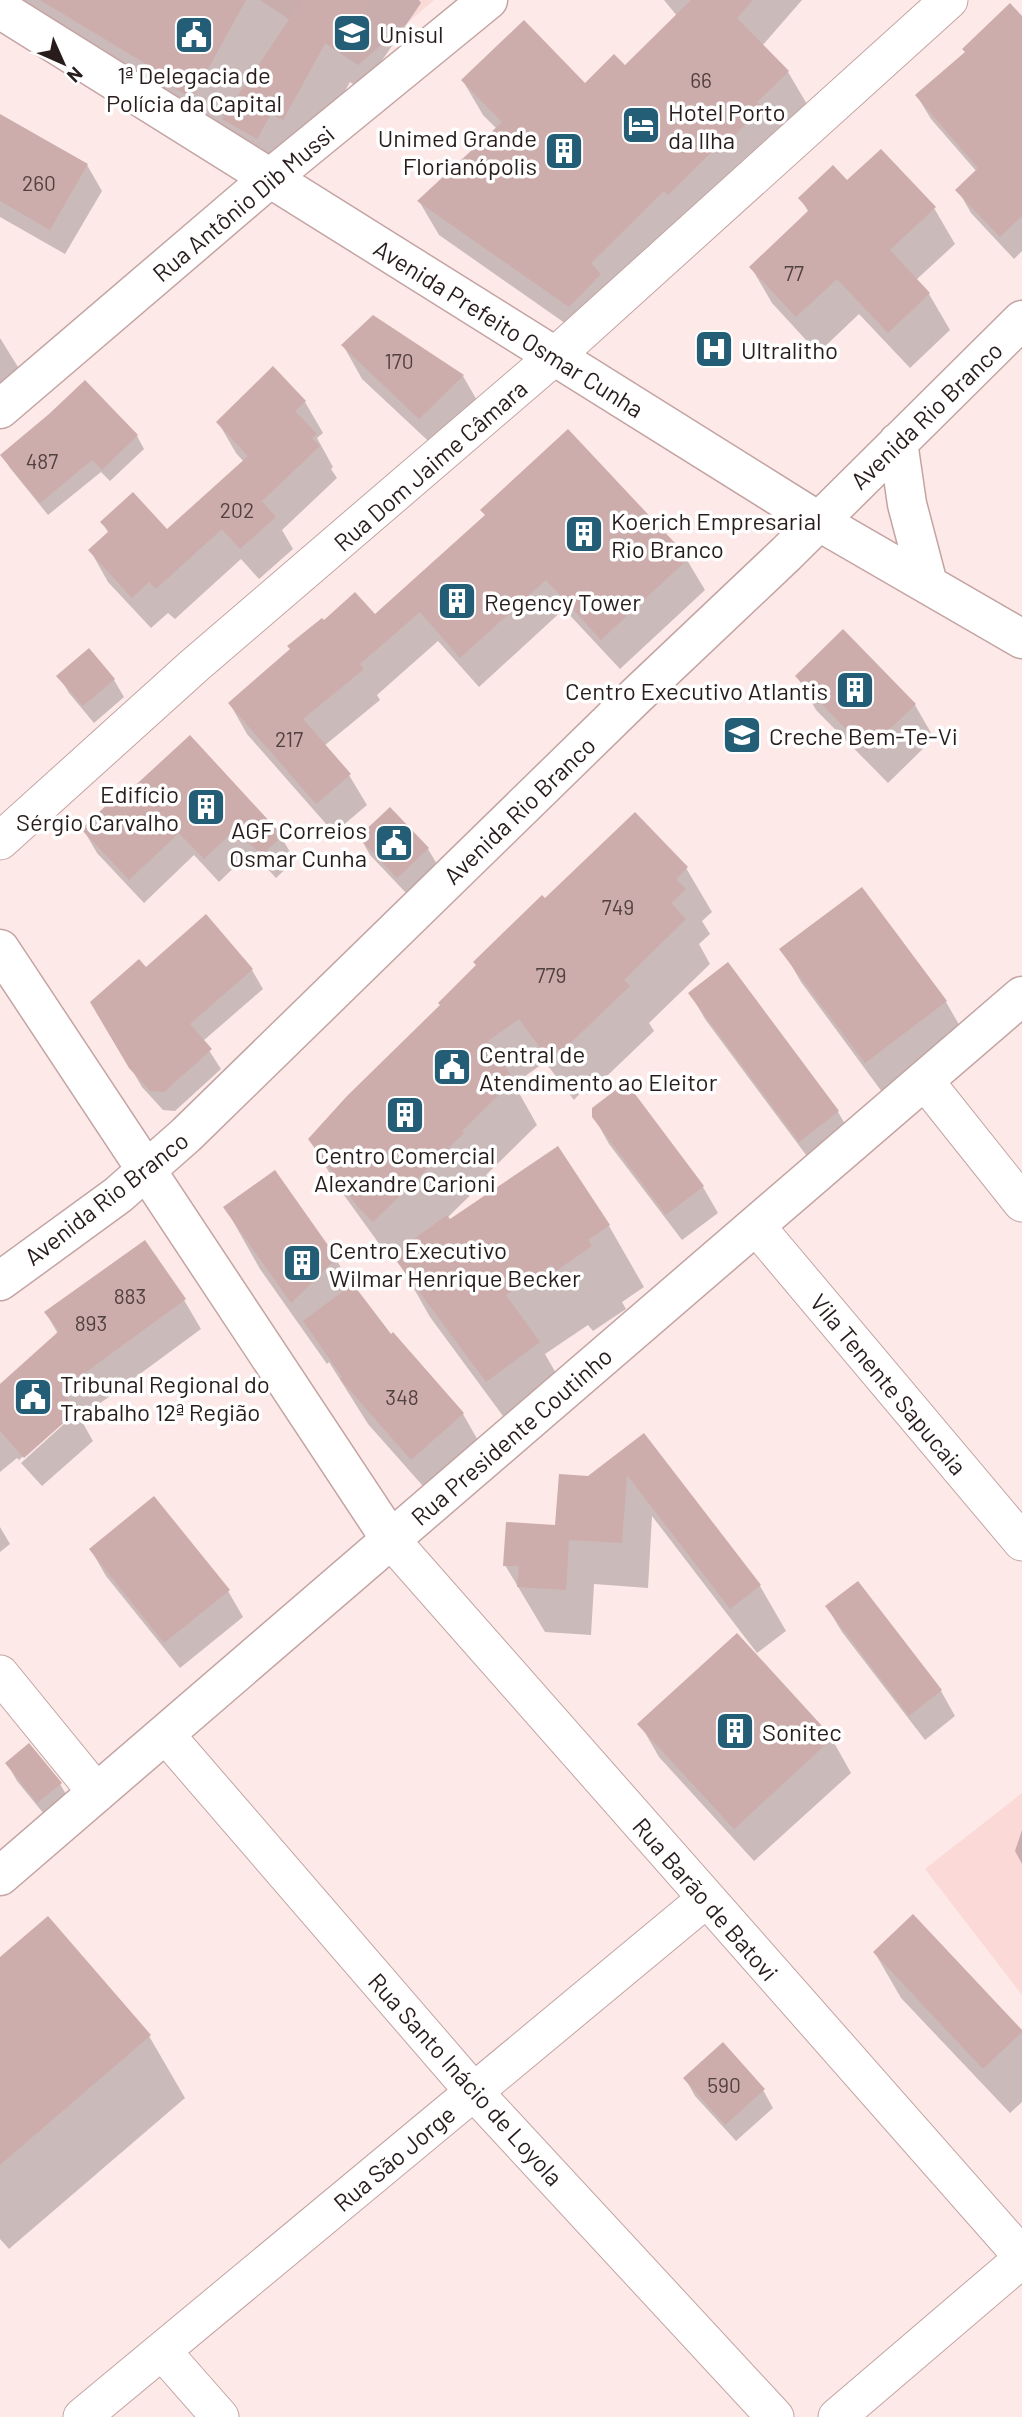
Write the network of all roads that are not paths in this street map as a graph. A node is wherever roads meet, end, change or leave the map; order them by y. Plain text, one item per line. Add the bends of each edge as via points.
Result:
1 (949, 0) edge
2 (478, 3) edge
3 (0, 9) edge
4 (270, 178) junction
5 (1022, 320) edge
6 (555, 356) junction
7 (0, 409) edge
8 (898, 442) junction
9 (818, 521) junction
10 (928, 584) junction
11 (1022, 639) edge
12 (0, 841) edge
13 (0, 949) edge
14 (1022, 996) edge
15 (924, 1080) junction
16 (147, 1171) junction
17 (1022, 1203) edge
18 (756, 1226) junction
19 (0, 1281) edge
20 (391, 1540) junction
21 (1022, 1542) edge
22 (0, 1674) edge
23 (166, 1734) junction
24 (96, 1793) junction
25 (0, 1876) edge
26 (706, 1899) junction
27 (474, 2091) junction
28 (1022, 2257) edge
29 (162, 2351) junction
30 (82, 2417) edge
31 (220, 2417) edge
32 (775, 2417) edge
33 (836, 2417) edge

1 - 6 street, Rua Dom Jaime Câmara
2 - 4 street, Rua Antônio Dib Mussi
3 - 4 street, Avenida Prefeito Osmar Cunha
4 - 6 street, Avenida Prefeito Osmar Cunha
4 - 7 street, Rua Antônio Dib Mussi
5 - 8 street, Avenida Rio Branco
6 - 9 street, Avenida Prefeito Osmar Cunha
6 - 12 street, Rua Dom Jaime Câmara via 195,665
8 - 9 street, Avenida Rio Branco
8 - 10 street via 907,504
9 - 10 street, Avenida Prefeito Osmar Cunha
9 - 16 street, Avenida Rio Branco
10 - 11 street, Avenida Prefeito Osmar Cunha
13 - 16 street
14 - 15 street, Rua Presidente Coutinho
15 - 17 street
15 - 18 street, Rua Presidente Coutinho
16 - 19 street, Avenida Rio Branco
16 - 20 street
18 - 20 street, Rua Presidente Coutinho
18 - 21 street, Vila Tenente Sapucaia
20 - 23 street, Rua Presidente Coutinho
20 - 26 street, Rua Barão de Batovi
22 - 24 street
23 - 24 street, Rua Presidente Coutinho
23 - 27 street, Rua Santo Inácio de Loyola
24 - 25 street, Rua Presidente Coutinho
26 - 27 street, Rua São Jorge
26 - 28 street, Rua Barão de Batovi
27 - 29 street, Rua São Jorge
27 - 32 street, Rua Santo Inácio de Loyola
28 - 33 street
29 - 30 street, Rua São Jorge
29 - 31 street

